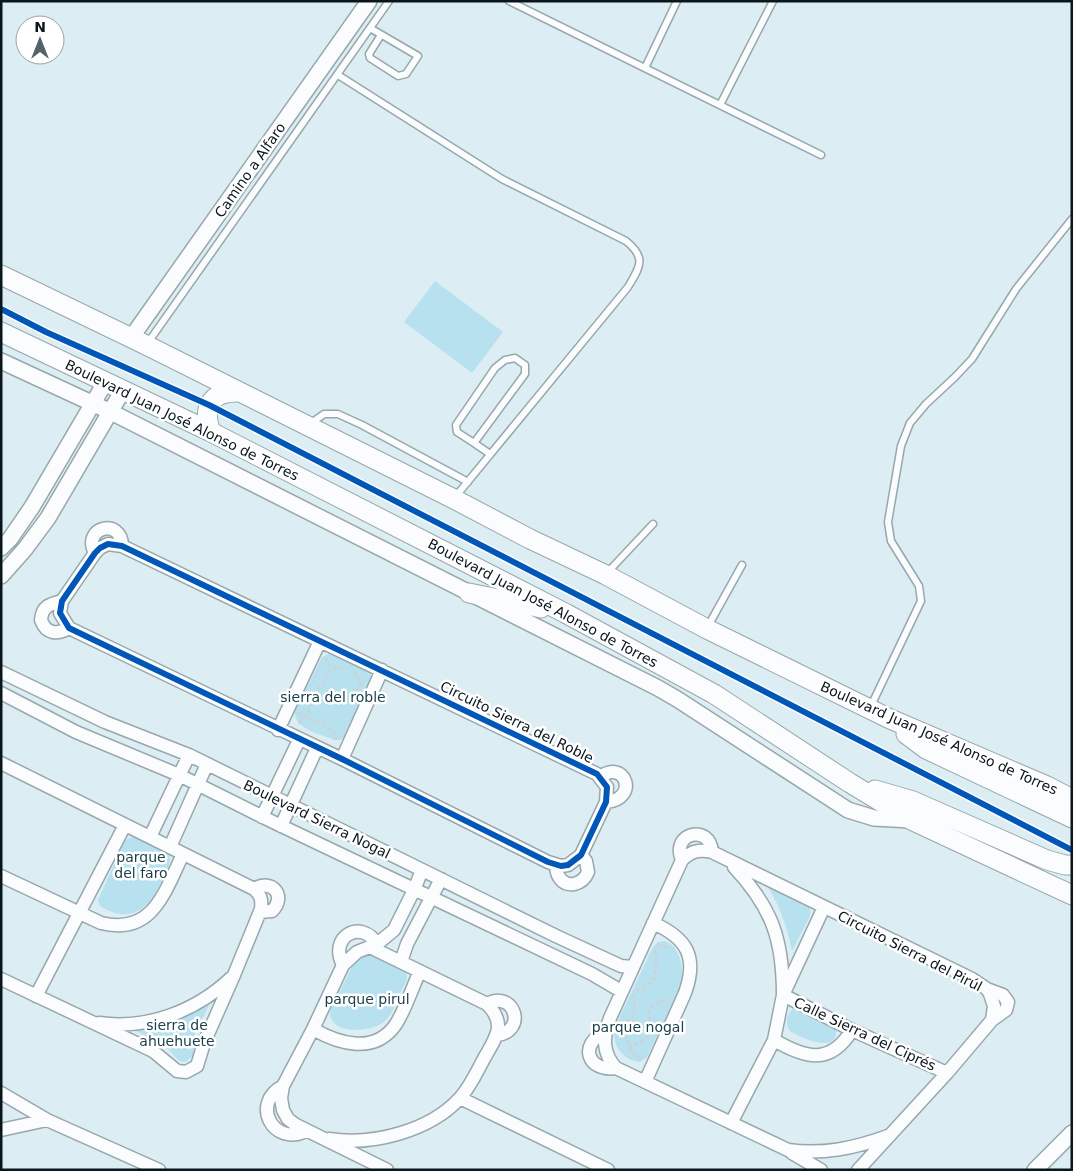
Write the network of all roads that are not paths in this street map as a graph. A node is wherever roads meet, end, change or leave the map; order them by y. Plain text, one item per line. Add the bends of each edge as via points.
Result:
1 (369, 1) edge
2 (389, 1) edge
3 (509, 1) edge
4 (677, 1) edge
5 (772, 1) edge
6 (370, 28) junction
7 (381, 35) junction
8 (646, 68) junction
9 (338, 75) junction
10 (720, 105) junction
11 (820, 155) dead end
12 (1072, 219) edge
13 (1, 275) edge
14 (1, 332) edge
15 (139, 342) junction
16 (1, 361) edge
17 (106, 381) junction
18 (123, 390) junction
19 (237, 392) junction
20 (93, 404) junction
21 (110, 412) junction
22 (307, 426) junction
23 (211, 432) junction
24 (474, 443) junction
25 (490, 454) junction
26 (468, 482) junction
27 (454, 499) junction
28 (653, 524) dead end
29 (1, 548) edge
30 (742, 565) dead end
31 (606, 575) junction
32 (1, 576) edge
33 (469, 593) junction
34 (62, 602) junction
35 (565, 613) junction
36 (68, 628) junction
37 (707, 629) junction
38 (320, 641) junction
39 (382, 670) junction
40 (1, 672) edge
41 (1, 693) edge
42 (870, 709) junction
43 (888, 718) junction
44 (278, 730) junction
45 (299, 740) junction
46 (317, 748) junction
47 (189, 755) junction
48 (342, 759) junction
49 (1, 763) edge
50 (207, 764) junction
51 (179, 775) junction
52 (600, 777) junction
53 (850, 782) junction
54 (198, 784) junction
55 (1067, 794) edge
56 (273, 797) junction
57 (606, 802) junction
58 (291, 805) junction
59 (262, 817) junction
60 (1072, 818) edge
61 (911, 820) junction
62 (126, 825) junction
63 (281, 826) junction
64 (150, 837) junction
65 (170, 847) junction
66 (183, 854) junction
67 (581, 855) junction
68 (729, 861) junction
69 (556, 865) junction
70 (1072, 865) edge
71 (422, 870) junction
72 (1, 876) edge
73 (441, 879) junction
74 (414, 890) junction
75 (1072, 895) edge
76 (431, 898) junction
77 (824, 907) junction
78 (80, 912) junction
79 (653, 923) junction
80 (374, 946) junction
81 (402, 962) junction
82 (342, 965) junction
83 (632, 967) junction
84 (420, 971) junction
85 (234, 976) junction
86 (1, 979) edge
87 (621, 990) junction
88 (783, 995) junction
89 (36, 996) junction
90 (487, 1004) junction
91 (89, 1022) junction
92 (312, 1029) junction
93 (852, 1030) junction
94 (497, 1035) junction
95 (774, 1040) junction
96 (947, 1073) junction
97 (645, 1082) junction
98 (1, 1093) edge
99 (460, 1098) junction
100 (47, 1120) junction
101 (731, 1123) junction
102 (1, 1130) edge
103 (1072, 1132) edge
104 (888, 1136) junction
105 (317, 1137) junction
106 (788, 1150) junction
107 (159, 1170) edge
108 (386, 1170) edge
109 (608, 1170) edge
110 (822, 1170) edge
111 (858, 1170) edge
112 (1034, 1170) edge

1 - 15 street, Camino a Alfaro
2 - 6 lane
3 - 8 lane
4 - 8 lane
5 - 10 lane
6 - 7 lane
6 - 9 lane
7 - 7 lane via 369,54 370,58 398,76 406,74 418,56
8 - 10 lane
9 - 15 lane
9 - 25 lane via 502,180 626,241 638,252 637,272 628,287
10 - 11 lane
12 - 42 lane via 1016,289 972,359 910,423 901,446 888,522 891,541 919,586 921,601
13 - 15 main road, Boulevard Juan José Alonso de Torres
14 - 17 main road, Boulevard Juan José Alonso de Torres
15 - 19 main road, Boulevard Juan José Alonso de Torres
16 - 20 street
17 - 18 main road, Boulevard Juan José Alonso de Torres
17 - 20 street
18 - 21 street
18 - 23 main road, Boulevard Juan José Alonso de Torres
19 - 22 main road, Boulevard Juan José Alonso de Torres
19 - 23 main road via 216,396 209,405 206,419
20 - 21 street
20 - 29 street via 32,507
21 - 32 street via 48,518
21 - 33 street
22 - 26 lane via 324,414 338,414
22 - 27 main road, Boulevard Juan José Alonso de Torres
23 - 35 main road, Boulevard Juan José Alonso de Torres
24 - 24 lane via 525,374 525,365 515,358 505,360 495,368 456,426 457,432
24 - 25 lane
25 - 26 lane
26 - 27 lane
27 - 31 main road, Boulevard Juan José Alonso de Torres
28 - 31 lane
30 - 37 lane
31 - 37 main road, Boulevard Juan José Alonso de Torres
33 - 35 main road
33 - 61 street via 677,698 848,810 874,818
34 - 36 street via 60,613
34 - 36 street via 47,606 41,620 46,630 52,632
34 - 38 street, Circuito Sierra del Roble via 94,553 108,544 122,546
35 - 53 main road, Boulevard Juan José Alonso de Torres via 714,694
36 - 44 street
37 - 42 main road, Boulevard Juan José Alonso de Torres
38 - 39 street, Circuito Sierra del Roble
38 - 44 street
39 - 48 street
39 - 52 street, Circuito Sierra del Roble
40 - 47 street, Boulevard Sierra Nogal via 105,722
41 - 51 street, Boulevard Sierra Nogal via 76,732
42 - 43 main road, Boulevard Juan José Alonso de Torres
43 - 55 main road, Boulevard Juan José Alonso de Torres
43 - 60 main road via 926,749
44 - 45 street
45 - 46 street
45 - 56 street
46 - 48 street
46 - 58 street
47 - 50 street, Boulevard Sierra Nogal
47 - 51 street
48 - 69 street
49 - 62 street
50 - 54 street
50 - 56 street, Boulevard Sierra Nogal
51 - 54 street, Boulevard Sierra Nogal
51 - 64 street
52 - 57 street, Circuito Sierra del Roble via 607,787
52 - 57 street via 615,772 625,780 623,796
53 - 61 main road, Boulevard Juan José Alonso de Torres
53 - 70 main road via 913,801 1047,860
54 - 59 street, Boulevard Sierra Nogal
54 - 65 street
56 - 58 street, Boulevard Sierra Nogal
56 - 59 street
57 - 67 street
58 - 63 street
58 - 71 street, Boulevard Sierra Nogal
59 - 63 street, Boulevard Sierra Nogal
61 - 75 main road, Boulevard Juan José Alonso de Torres
62 - 64 street
62 - 78 street
63 - 74 street, Boulevard Sierra Nogal
64 - 65 street
65 - 66 street
66 - 78 street via 161,900 148,916 138,922 106,924
66 - 85 street via 254,889 261,898 260,912
67 - 69 street via 568,865
67 - 69 street via 588,872 578,883 563,881
68 - 77 street, Circuito Sierra del Pirúl
68 - 79 street, Circuito Sierra del Pirúl via 712,852 688,854 682,860
68 - 88 street, Calle Sierra del Ciprés via 758,895 770,918 779,942
71 - 73 street, Boulevard Sierra Nogal
71 - 74 street
72 - 78 street
73 - 76 street
73 - 83 street, Boulevard Sierra Nogal via 572,944 621,966
74 - 76 street, Boulevard Sierra Nogal
74 - 80 street via 394,930
76 - 81 street via 407,944
76 - 87 street, Boulevard Sierra Nogal
77 - 88 street
77 - 96 street, Circuito Sierra del Pirúl via 987,989 994,1006 992,1020
78 - 89 street
79 - 83 street, Circuito Sierra del Pirúl
79 - 97 street via 676,935 688,952 691,966 685,993
80 - 81 street
80 - 82 street via 357,952
80 - 82 street via 370,935 365,932 348,934 338,948
81 - 84 street
82 - 92 street
83 - 87 street, Circuito Sierra del Pirúl
84 - 90 street
84 - 92 street via 396,1024 377,1040 349,1044
85 - 91 street via 196,1004 167,1016 136,1023
85 - 91 street via 204,1043 199,1062 190,1071 177,1071 153,1051
86 - 89 street
87 - 97 street, Circuito Sierra del Pirúl via 604,1033 606,1053 616,1068
88 - 93 street, Calle Sierra del Ciprés
88 - 95 street
89 - 91 street
90 - 94 street via 497,1017
90 - 94 street via 503,1001 514,1013 512,1028
92 - 105 street via 283,1086 281,1098 288,1118
93 - 95 street via 834,1050 813,1056
93 - 96 street, Calle Sierra del Ciprés
94 - 99 street
95 - 101 street
96 - 104 street, Circuito Sierra del Pirúl
97 - 101 street, Circuito Sierra del Pirúl
98 - 100 street
99 - 105 street via 431,1120 395,1135 356,1141
99 - 109 street
100 - 102 street
100 - 107 street
101 - 106 street, Circuito Sierra del Pirúl
103 - 112 street
104 - 106 street, Circuito Sierra del Pirúl via 850,1148 816,1152
104 - 111 street
105 - 108 street
106 - 110 street

